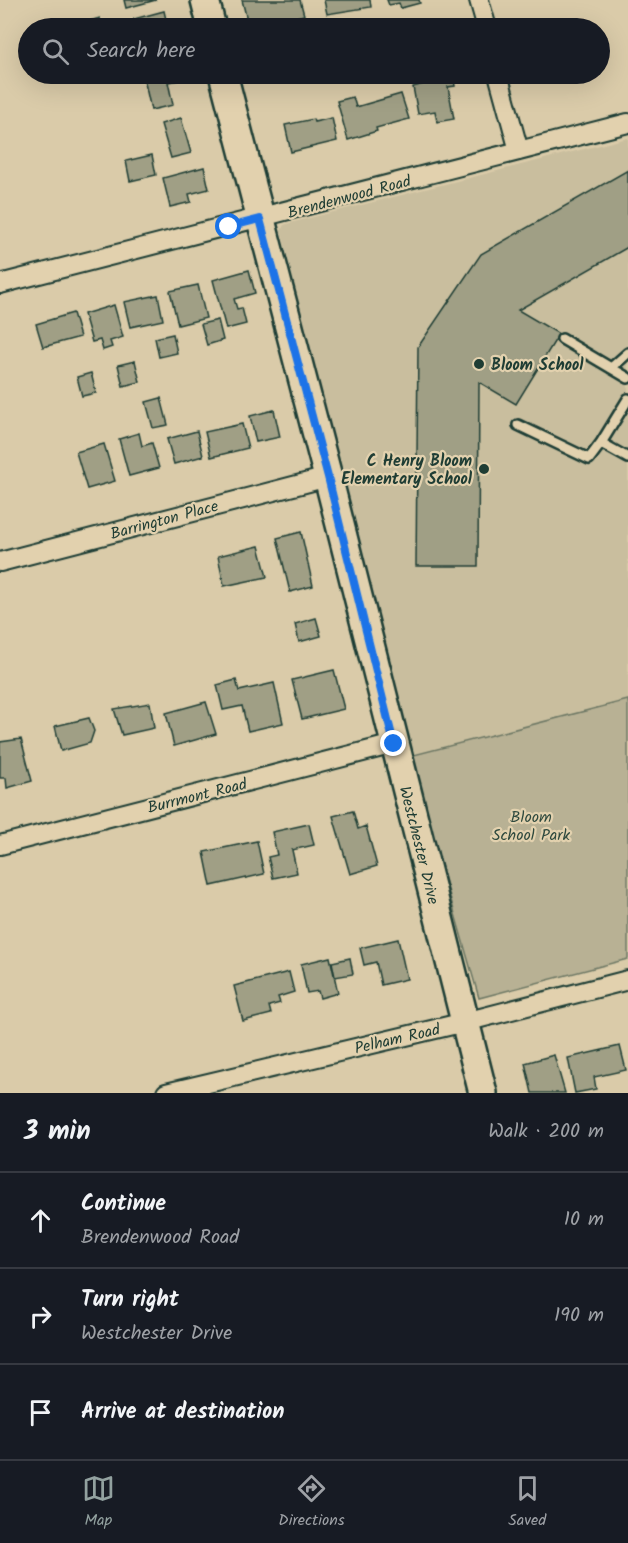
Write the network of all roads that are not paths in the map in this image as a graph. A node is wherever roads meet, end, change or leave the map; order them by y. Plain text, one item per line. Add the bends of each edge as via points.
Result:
1 (205, 0) edge
2 (479, 0) edge
3 (210, 18) edge
4 (484, 18) edge
5 (226, 84) edge
6 (501, 84) edge
7 (628, 123) edge
8 (519, 151) junction
9 (260, 219) junction
10 (0, 284) edge
11 (562, 339) dead end
12 (628, 353) edge
13 (611, 368) junction
14 (628, 378) edge
15 (628, 399) edge
16 (518, 425) dead end
17 (602, 443) junction
18 (628, 458) edge
19 (328, 477) junction
20 (0, 562) edge
21 (394, 744) junction
22 (0, 846) edge
23 (628, 980) edge
24 (465, 1022) junction
25 (166, 1093) edge
26 (483, 1093) edge

1 - 3 street
2 - 4 street
5 - 9 street, Westchester Drive
6 - 8 street
7 - 8 street, Brendenwood Road
8 - 9 street, Brendenwood Road
9 - 10 street, Brendenwood Road
9 - 19 street, Westchester Drive
11 - 13 lane
12 - 13 lane
13 - 14 lane
15 - 17 lane
16 - 17 lane via 589,459
17 - 18 lane
19 - 20 street, Barrington Place
19 - 21 street, Westchester Drive
21 - 22 street, Burrmont Road
21 - 24 street, Westchester Drive
23 - 24 street, Pelham Road
24 - 25 street, Pelham Road
24 - 26 street, Westchester Drive

